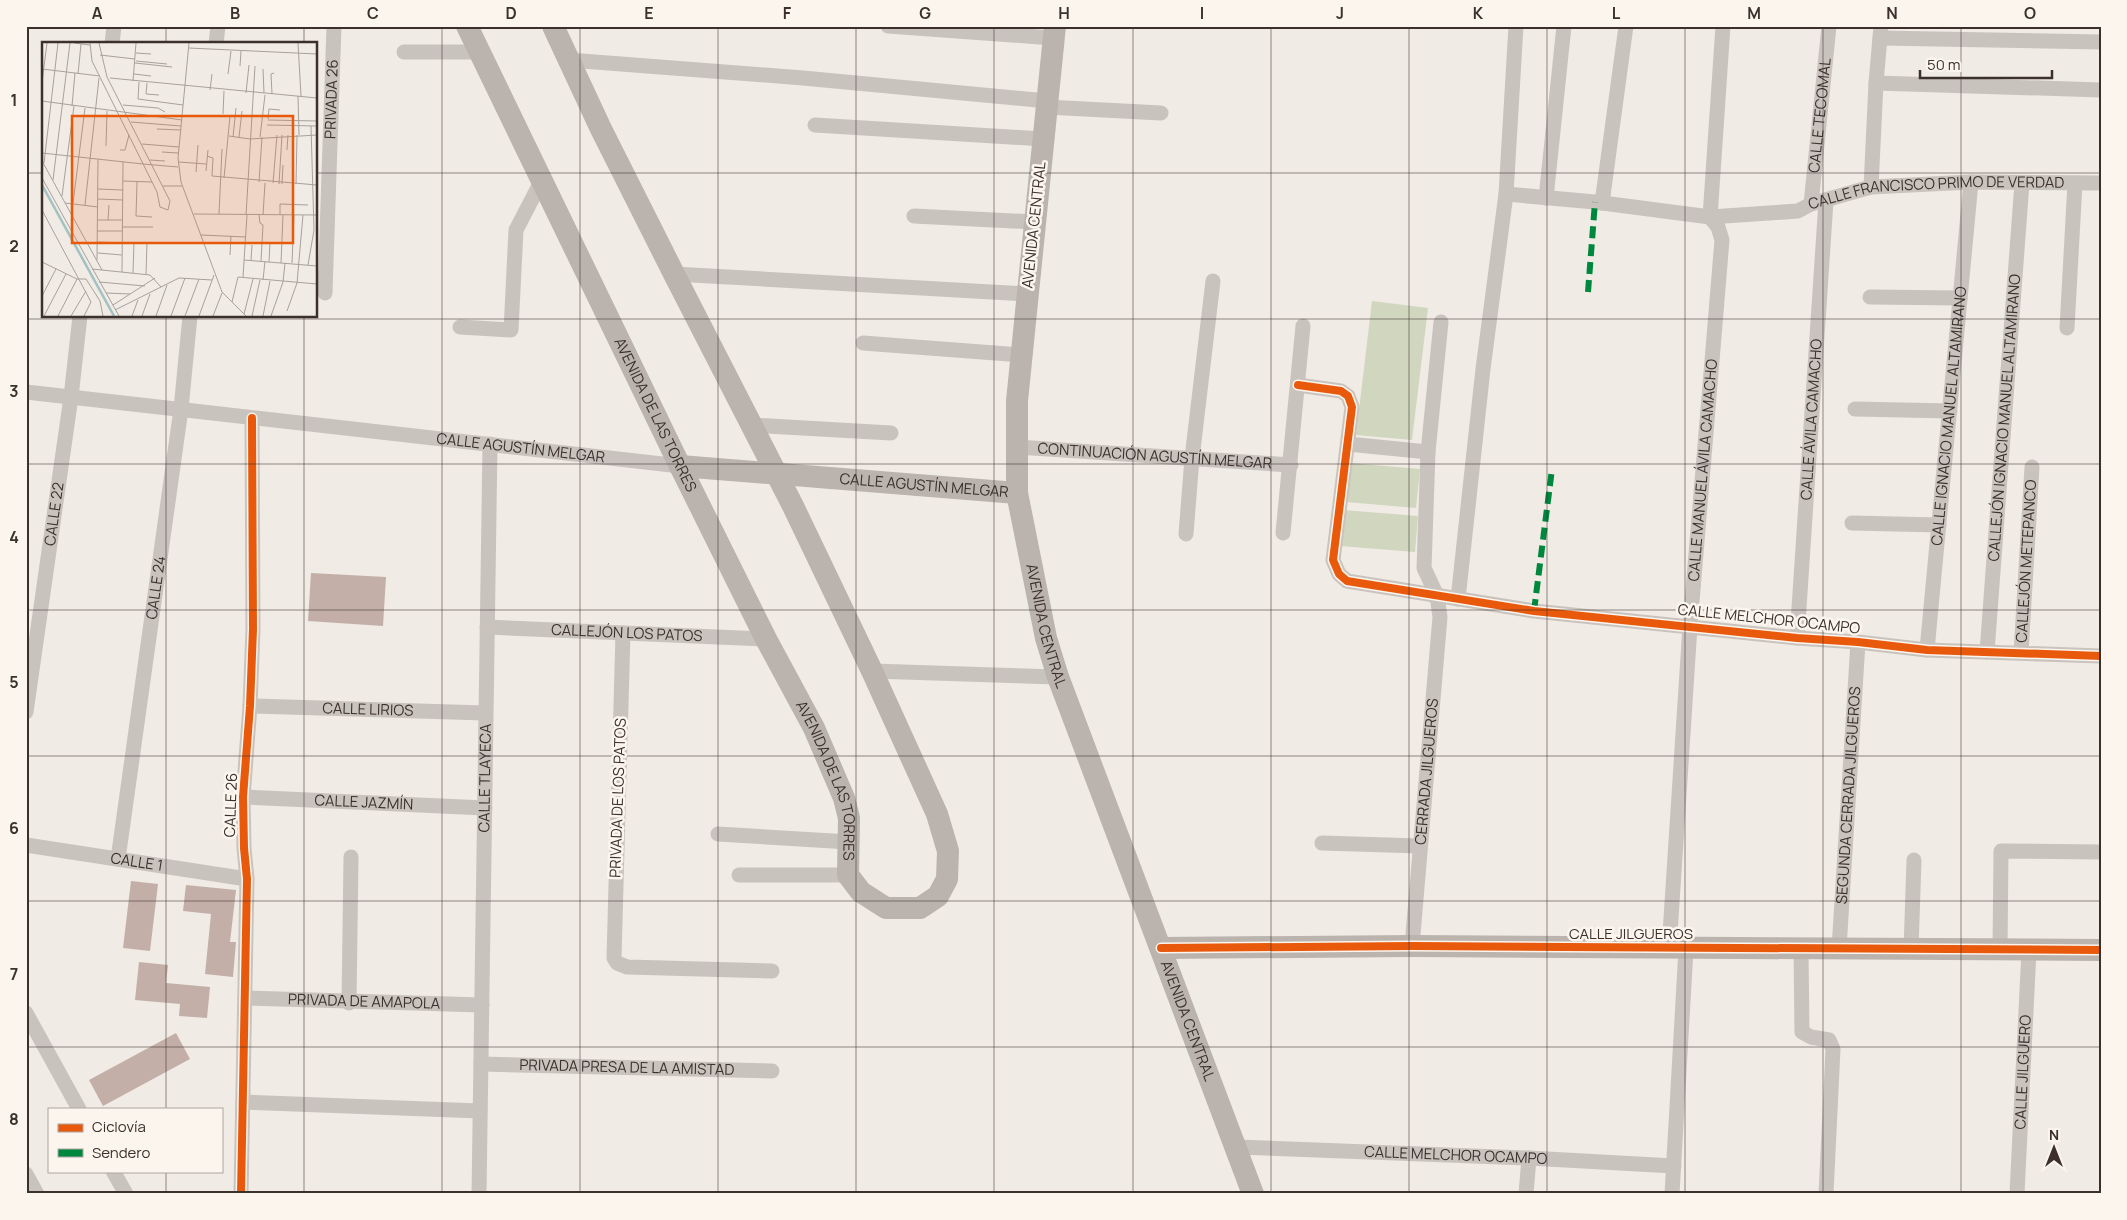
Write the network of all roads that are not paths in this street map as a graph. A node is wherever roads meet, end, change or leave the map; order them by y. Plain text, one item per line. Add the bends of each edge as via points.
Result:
1 (114, 26) edge
2 (218, 26) edge
3 (334, 26) edge
4 (467, 26) edge
5 (553, 26) edge
6 (888, 26) edge
7 (1516, 26) edge
8 (1564, 26) edge
9 (1626, 26) edge
10 (1723, 26) edge
11 (1829, 26) edge
12 (1054, 32) edge
13 (1881, 32) edge
14 (112, 42) edge
15 (216, 42) edge
16 (2101, 42) edge
17 (404, 52) dead end
18 (480, 52) junction
19 (569, 60) junction
20 (1876, 83) junction
21 (2101, 90) edge
22 (1046, 104) junction
23 (1160, 113) dead end
24 (815, 125) dead end
25 (1043, 139) junction
26 (542, 180) junction
27 (1971, 182) junction
28 (2022, 183) junction
29 (2075, 183) junction
30 (2101, 184) edge
31 (1871, 187) junction
32 (1506, 194) junction
33 (1546, 198) junction
34 (1602, 203) junction
35 (1818, 203) junction
36 (914, 216) dead end
37 (1710, 217) junction
38 (1035, 222) junction
39 (674, 274) junction
40 (1213, 281) dead end
41 (325, 293) dead end
42 (1028, 294) junction
43 (1870, 297) dead end
44 (1960, 298) junction
45 (80, 318) edge
46 (190, 318) edge
47 (1441, 322) dead end
48 (1303, 326) dead end
49 (460, 327) dead end
50 (2068, 328) dead end
51 (863, 343) dead end
52 (1022, 355) junction
53 (1298, 385) junction
54 (26, 392) edge
55 (71, 397) junction
56 (181, 409) junction
57 (1854, 409) dead end
58 (1950, 411) junction
59 (252, 418) junction
60 (751, 425) junction
61 (891, 433) dead end
62 (490, 444) junction
63 (1348, 444) junction
64 (1017, 446) junction
65 (1428, 452) junction
66 (1192, 458) junction
67 (1291, 465) junction
68 (680, 466) junction
69 (2032, 467) dead end
70 (777, 474) junction
71 (1017, 492) junction
72 (1852, 523) dead end
73 (1939, 525) junction
74 (1283, 533) dead end
75 (1186, 534) dead end
76 (1436, 596) junction
77 (1458, 600) junction
78 (1690, 626) junction
79 (487, 627) junction
80 (623, 633) junction
81 (1797, 638) junction
82 (766, 639) junction
83 (1858, 642) junction
84 (1927, 650) junction
85 (1987, 652) junction
86 (2021, 653) junction
87 (2101, 656) edge
88 (872, 671) junction
89 (1058, 677) junction
90 (250, 706) junction
91 (26, 712) edge
92 (485, 713) junction
93 (243, 798) junction
94 (485, 808) junction
95 (718, 834) dead end
96 (849, 842) junction
97 (1322, 843) dead end
98 (26, 845) edge
99 (1420, 846) junction
100 (2101, 852) edge
101 (351, 857) dead end
102 (118, 859) junction
103 (1914, 860) dead end
104 (739, 874) dead end
105 (848, 875) junction
106 (248, 879) junction
107 (1412, 946) junction
108 (1160, 948) junction
109 (1678, 949) junction
110 (1801, 949) junction
111 (1839, 950) junction
112 (1911, 950) junction
113 (2000, 950) junction
114 (2029, 950) junction
115 (2101, 950) edge
116 (772, 971) dead end
117 (245, 998) junction
118 (349, 1002) junction
119 (482, 1005) junction
120 (26, 1013) edge
121 (481, 1064) junction
122 (772, 1071) dead end
123 (243, 1102) junction
124 (78, 1108) edge
125 (480, 1111) junction
126 (1236, 1147) junction
127 (1529, 1158) junction
128 (1674, 1166) junction
129 (114, 1172) edge
130 (26, 1174) edge
131 (37, 1194) edge
132 (126, 1194) edge
133 (241, 1194) edge
134 (479, 1194) edge
135 (1254, 1194) edge
136 (1526, 1194) edge
137 (1672, 1194) edge
138 (1826, 1194) edge
139 (2016, 1194) edge

1 - 14 street
2 - 15 street
3 - 41 street, PRIVADA 26
4 - 18 main road, AVENIDA DE LAS TORRES
5 - 19 main road, AVENIDA DE LAS TORRES
6 - 12 street
7 - 32 street
8 - 33 street
9 - 34 street
10 - 37 street
11 - 35 street, CALLE TECOMAL
12 - 22 main road, AVENIDA CENTRAL
13 - 16 street
13 - 20 street
17 - 18 street
18 - 26 main road, AVENIDA DE LAS TORRES
19 - 22 street via 803,78
19 - 39 main road, AVENIDA DE LAS TORRES
20 - 21 street
20 - 31 street
22 - 23 street
22 - 25 main road, AVENIDA CENTRAL
24 - 25 street
25 - 38 main road, AVENIDA CENTRAL
26 - 49 street via 516,230 512,330
26 - 68 main road, AVENIDA DE LAS TORRES
27 - 28 street, CALLE FRANCISCO PRIMO DE VERDAD
27 - 31 street, CALLE FRANCISCO PRIMO DE VERDAD
27 - 44 street, CALLE IGNACIO MANUEL ALTAMIRANO
28 - 29 street, CALLE FRANCISCO PRIMO DE VERDAD
28 - 85 street, CALLEJÓN IGNACIO MANUEL ALTAMIRANO
29 - 30 street, CALLE FRANCISCO PRIMO DE VERDAD
29 - 50 street
31 - 35 street, CALLE FRANCISCO PRIMO DE VERDAD
32 - 33 street, CALLE FRANCISCO PRIMO DE VERDAD
32 - 77 street
33 - 34 street, CALLE FRANCISCO PRIMO DE VERDAD
34 - 37 street, CALLE FRANCISCO PRIMO DE VERDAD
35 - 37 street, CALLE FRANCISCO PRIMO DE VERDAD via 1798,211
35 - 81 street, CALLE ÁVILA CAMACHO
36 - 38 street
37 - 78 street, CALLE MANUEL ÁVILA CAMACHO via 1718,226 1722,240
38 - 42 main road, AVENIDA CENTRAL
39 - 42 street
39 - 60 main road, AVENIDA DE LAS TORRES
40 - 66 street
42 - 52 main road, AVENIDA CENTRAL
43 - 44 street
44 - 58 street, CALLE IGNACIO MANUEL ALTAMIRANO
45 - 55 street, CALLE 22
46 - 56 street, CALLE 24
47 - 65 street, CERRADA JILGUEROS
48 - 53 street
51 - 52 street
52 - 64 main road, AVENIDA CENTRAL
53 - 63 street, CALLE MELCHOR OCAMPO via 1341,391 1348,396 1352,407
53 - 67 street
54 - 55 street, CALLE AGUSTÍN MELGAR
55 - 56 street, CALLE AGUSTÍN MELGAR
55 - 91 street, CALLE 22
56 - 59 street, CALLE AGUSTÍN MELGAR
56 - 102 street, CALLE 24
57 - 58 street
58 - 73 street, CALLE IGNACIO MANUEL ALTAMIRANO
59 - 62 street, CALLE AGUSTÍN MELGAR
59 - 90 street, CALLE 26
60 - 61 street
60 - 70 main road, AVENIDA DE LAS TORRES
62 - 68 street, CALLE AGUSTÍN MELGAR
62 - 79 street, CALLE TLAYECA
63 - 65 street
63 - 76 street, CALLE MELCHOR OCAMPO via 1333,560 1339,574 1347,581
64 - 66 street, CONTINUACIÓN AGUSTÍN MELGAR
64 - 71 main road, AVENIDA CENTRAL
65 - 76 street, CERRADA JILGUEROS via 1424,568
66 - 67 street, CONTINUACIÓN AGUSTÍN MELGAR
66 - 75 street
67 - 74 street
68 - 70 main road, CALLE AGUSTÍN MELGAR
68 - 82 main road, AVENIDA DE LAS TORRES
69 - 86 street, CALLEJÓN METEPANCO
70 - 71 main road, CALLE AGUSTÍN MELGAR
70 - 88 main road, AVENIDA DE LAS TORRES
71 - 89 main road, AVENIDA CENTRAL via 1046,638
72 - 73 street
73 - 84 street, CALLE IGNACIO MANUEL ALTAMIRANO
76 - 77 street, CALLE MELCHOR OCAMPO
76 - 99 street, CERRADA JILGUEROS via 1440,617
77 - 78 street, CALLE MELCHOR OCAMPO
78 - 81 street, CALLE MELCHOR OCAMPO
78 - 109 street, CALLE MANUEL ÁVILA CAMACHO
79 - 80 street, CALLEJÓN LOS PATOS
79 - 92 street, CALLE TLAYECA
80 - 82 street, CALLEJÓN LOS PATOS
80 - 116 street, PRIVADA DE LOS PATOS via 614,952 617,963 627,967
81 - 83 street, CALLE MELCHOR OCAMPO
82 - 96 main road, AVENIDA DE LAS TORRES via 814,728 844,798 849,818
83 - 84 street, CALLE MELCHOR OCAMPO
83 - 111 street, SEGUNDA CERRADA JILGUEROS
84 - 85 street, CALLE MELCHOR OCAMPO
85 - 86 street, CALLE MELCHOR OCAMPO
86 - 87 street, CALLE MELCHOR OCAMPO
88 - 89 street
88 - 105 main road, AVENIDA DE LAS TORRES via 937,814 948,851 947,879 938,896 920,908 907,909 886,908 861,892
89 - 108 main road, AVENIDA CENTRAL
90 - 92 street, CALLE LIRIOS
90 - 93 street, CALLE 26
92 - 94 street, CALLE TLAYECA
93 - 94 street, CALLE JAZMÍN
93 - 106 street, CALLE 26
94 - 119 street, CALLE TLAYECA
95 - 96 street
96 - 105 main road, AVENIDA DE LAS TORRES
97 - 99 street
98 - 102 street, CALLE 1
99 - 107 street, CERRADA JILGUEROS
100 - 113 street via 2001,851
101 - 118 street
102 - 106 street, CALLE 1
103 - 112 street
104 - 105 street
106 - 117 street, CALLE 26
107 - 108 main road, CALLE JILGUEROS
107 - 109 main road, CALLE JILGUEROS
108 - 126 main road, AVENIDA CENTRAL
109 - 110 main road, CALLE JILGUEROS
109 - 128 street, CALLE MANUEL ÁVILA CAMACHO
110 - 111 main road, CALLE JILGUEROS
110 - 138 street via 1802,1032 1829,1040 1833,1049
111 - 112 main road, CALLE JILGUEROS
112 - 113 main road, CALLE JILGUEROS
113 - 114 main road, CALLE JILGUEROS
114 - 115 main road, CALLE JILGUEROS
114 - 139 street, CALLE JILGUERO
117 - 118 street, PRIVADA DE AMAPOLA
117 - 123 street, CALLE 26
118 - 119 street, PRIVADA DE AMAPOLA
119 - 121 street, CALLE TLAYECA
120 - 124 street
121 - 122 street, PRIVADA PRESA DE LA AMISTAD
121 - 125 street, CALLE TLAYECA
123 - 125 street
123 - 133 street, CALLE 26
125 - 134 street, CALLE TLAYECA
126 - 127 street, CALLE MELCHOR OCAMPO
126 - 135 main road, AVENIDA CENTRAL
127 - 128 street, CALLE MELCHOR OCAMPO
127 - 136 street
128 - 137 street, CALLE MANUEL ÁVILA CAMACHO
129 - 132 street
130 - 131 street

